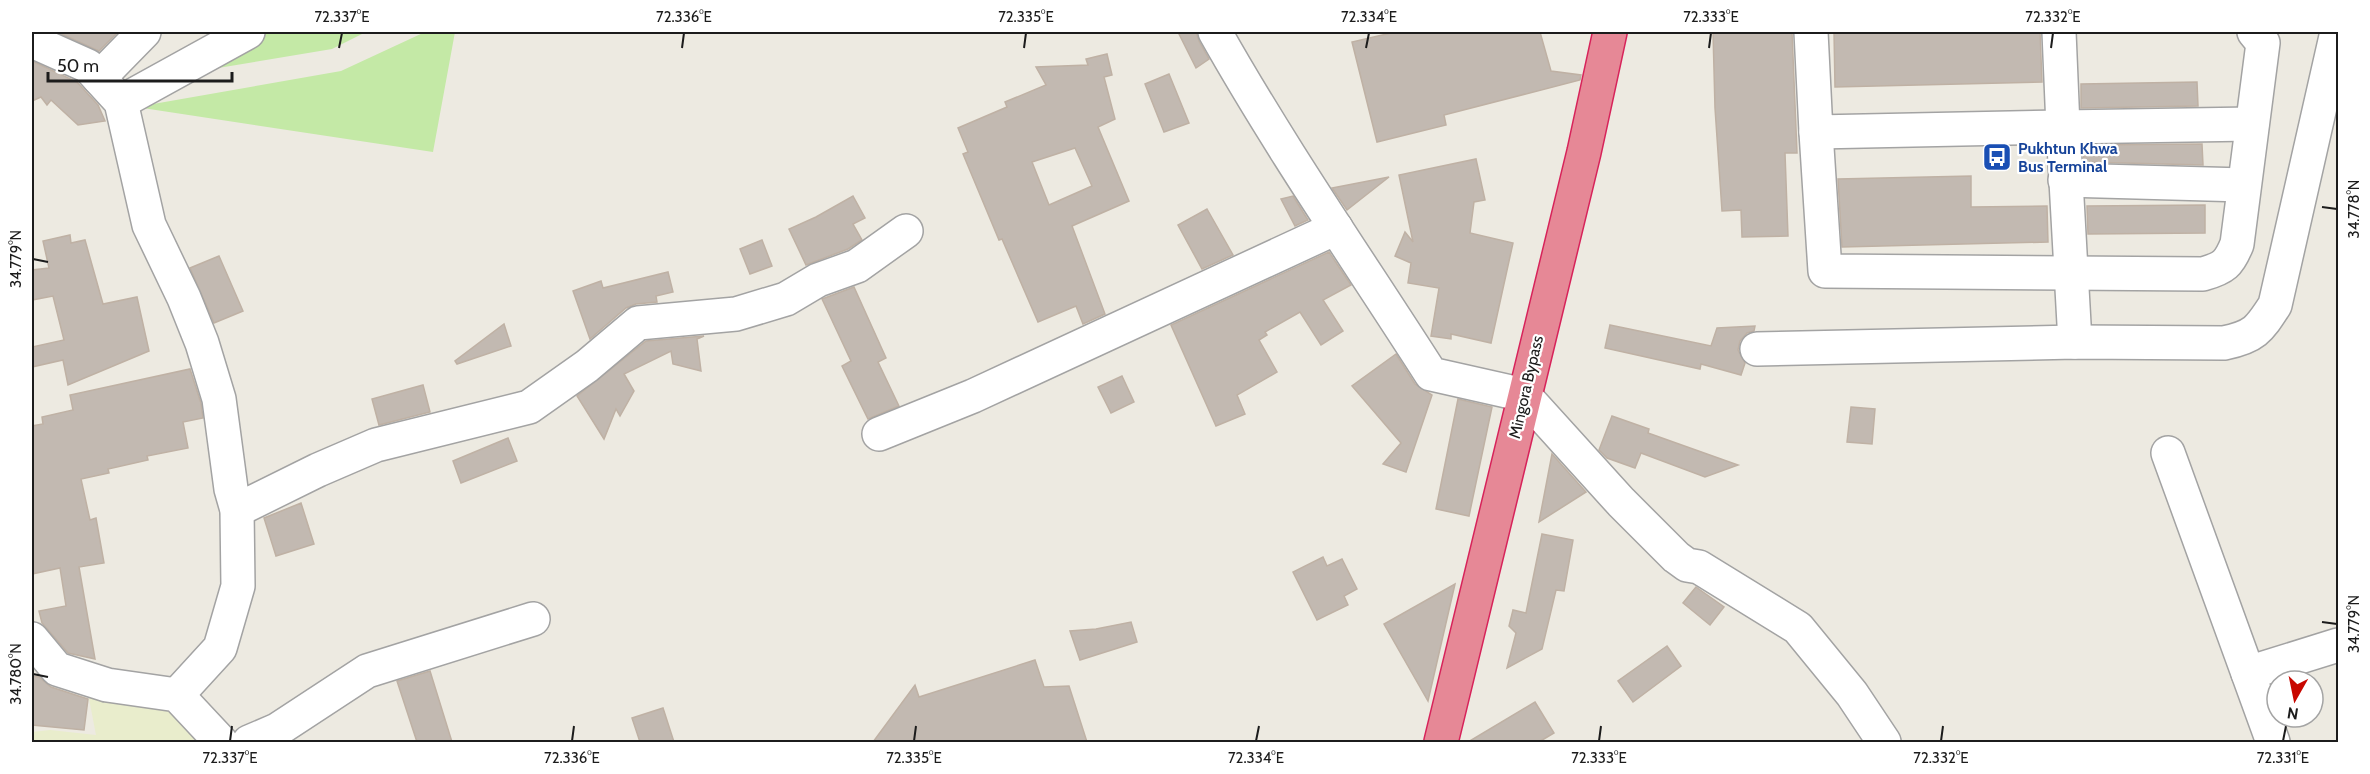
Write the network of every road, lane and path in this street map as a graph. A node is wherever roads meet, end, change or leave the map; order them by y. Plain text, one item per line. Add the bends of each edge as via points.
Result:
1 (144, 32) edge
2 (248, 32) edge
3 (1215, 32) edge
4 (1610, 32) edge
5 (1811, 32) edge
6 (2059, 32) edge
7 (2254, 32) edge
8 (2337, 32) edge
9 (32, 41) edge
10 (99, 78) junction
11 (121, 102) junction
12 (2252, 124) junction
13 (2063, 127) junction
14 (1816, 132) junction
15 (2065, 180) junction
16 (2244, 185) junction
17 (1336, 228) junction
18 (906, 231) dead end
19 (2071, 273) junction
20 (2075, 342) junction
21 (1757, 349) dead end
22 (1524, 395) junction
23 (879, 434) dead end
24 (2168, 453) dead end
25 (237, 510) junction
26 (533, 619) dead end
27 (32, 639) edge
28 (2338, 645) edge
29 (2248, 673) junction
30 (177, 694) junction
31 (220, 742) edge
32 (249, 742) edge
33 (1441, 742) edge
34 (1884, 742) edge
35 (2273, 742) edge

1 - 10 street
2 - 11 street
3 - 17 street
4 - 22 highway, Mingora Bypass
5 - 14 street
6 - 13 street
7 - 12 street via 2263,43
8 - 20 street via 2275,305 2262,325 2247,338 2224,343
9 - 10 street via 88,66
10 - 11 street
11 - 25 street via 149,225 184,298 219,399
12 - 13 street
12 - 16 street
13 - 14 street
13 - 15 street
14 - 19 street via 1825,271
15 - 16 street
15 - 19 street
16 - 19 street via 2237,244 2231,259 2220,270 2203,274
17 - 22 street via 1431,374
17 - 23 street via 973,396
18 - 25 street via 857,266 818,280 786,299 736,314 638,323 529,407 376,445
19 - 20 street
20 - 21 street
22 - 33 highway, Mingora Bypass
22 - 34 street via 1676,557 1798,628 1852,694
24 - 29 street
25 - 30 street via 238,586 220,648
26 - 32 street via 366,672 278,730
27 - 30 street via 57,669 107,685
28 - 29 street
29 - 35 street
30 - 31 street

